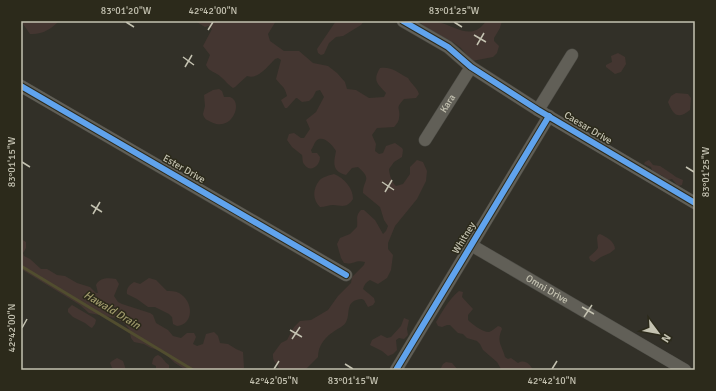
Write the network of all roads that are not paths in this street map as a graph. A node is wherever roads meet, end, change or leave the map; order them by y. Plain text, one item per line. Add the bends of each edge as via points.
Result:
1 (403, 21) edge
2 (572, 55) dead end
3 (472, 67) junction
4 (21, 86) edge
5 (538, 110) junction
6 (549, 116) junction
7 (425, 140) dead end
8 (695, 203) edge
9 (471, 244) junction
10 (341, 273) dead end
11 (396, 370) edge
12 (685, 370) edge

1 - 3 street, Caesar Drive via 448,47
2 - 5 street
3 - 5 street, Caesar Drive
3 - 7 street, Kara
4 - 10 street, Ester Drive
5 - 6 street, Caesar Drive
6 - 8 street, Caesar Drive
6 - 9 street, Whitney
9 - 11 street, Whitney
9 - 12 street, Omni Drive

